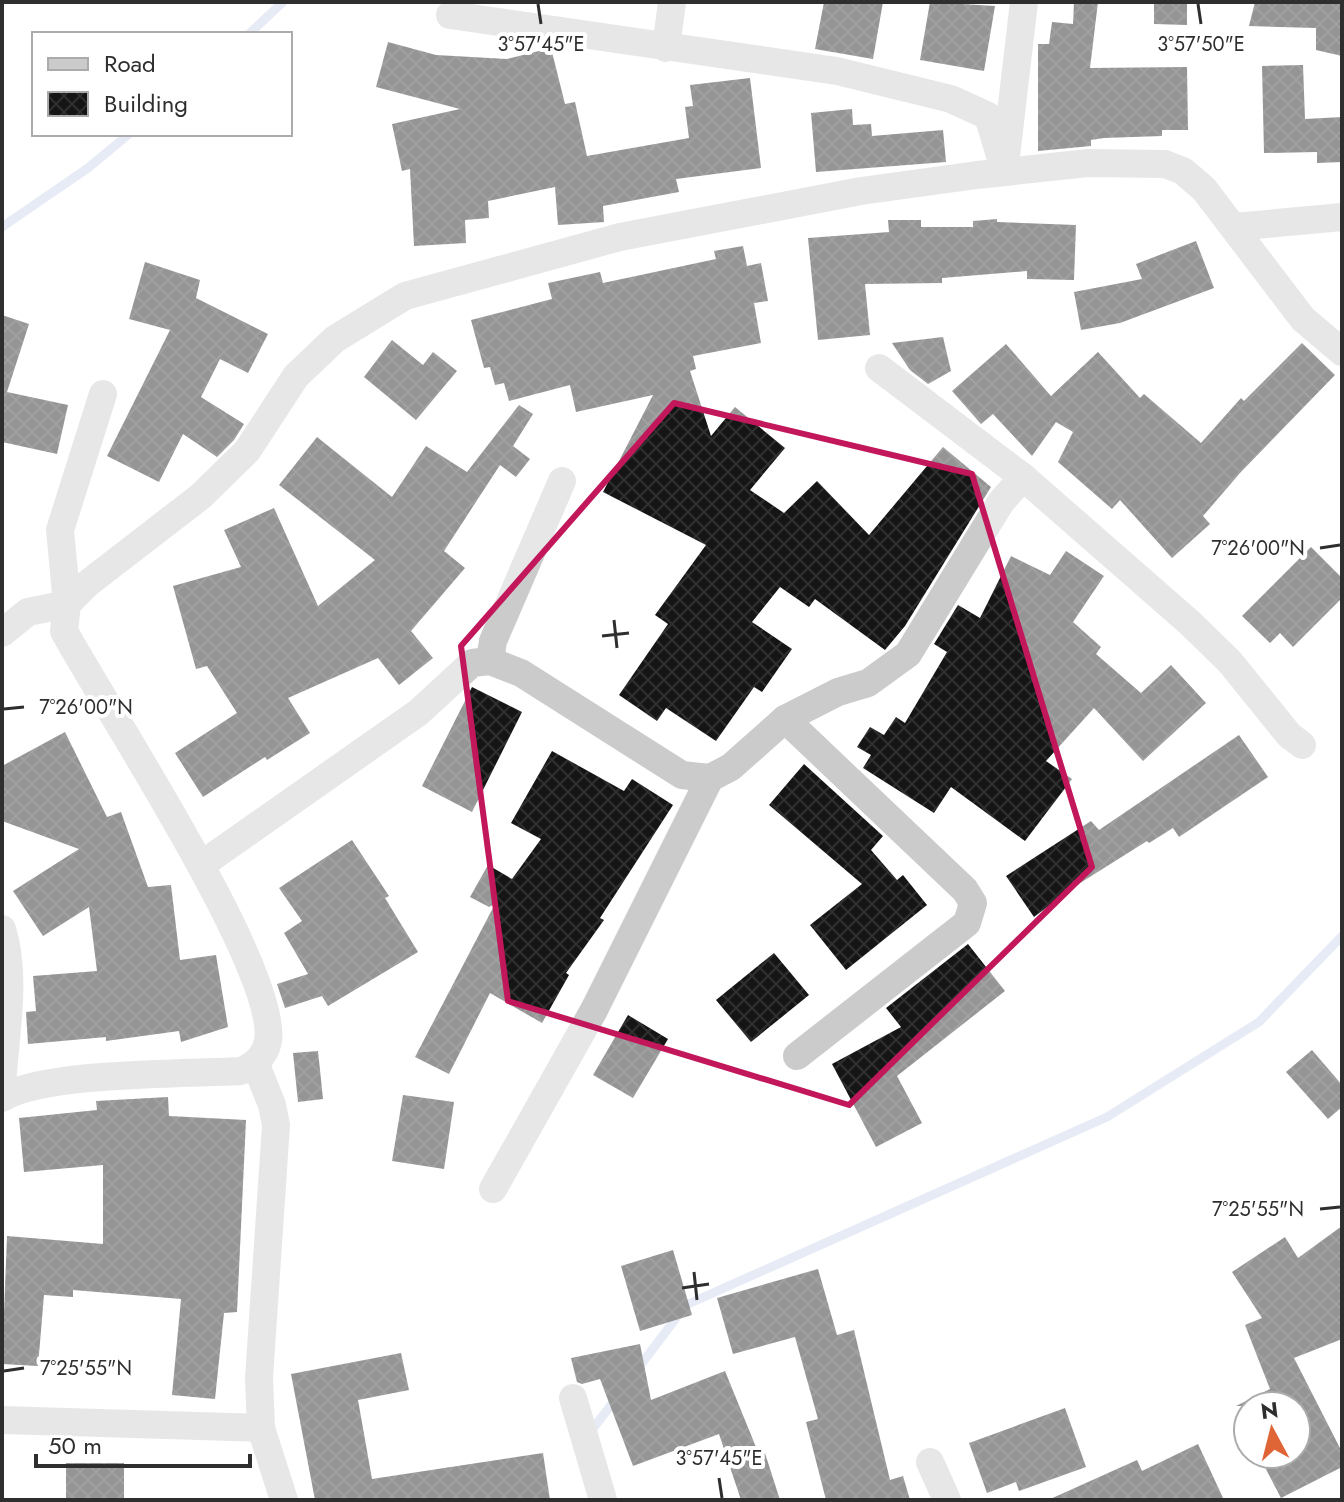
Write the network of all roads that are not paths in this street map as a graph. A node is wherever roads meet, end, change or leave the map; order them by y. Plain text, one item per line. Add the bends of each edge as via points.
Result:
1 (672, 2) edge
2 (1024, 2) edge
3 (450, 15) dead end
4 (666, 48) junction
5 (1005, 172) junction
6 (1342, 217) edge
7 (1234, 227) junction
8 (1342, 352) edge
9 (879, 368) dead end
10 (103, 394) dead end
11 (1023, 477) junction
12 (562, 481) dead end
13 (67, 604) junction
14 (2, 633) edge
15 (490, 661) junction
16 (785, 719) junction
17 (1302, 745) dead end
18 (710, 778) junction
19 (201, 865) junction
20 (2, 929) edge
21 (797, 1056) dead end
22 (256, 1065) junction
23 (2, 1085) edge
24 (2, 1098) edge
25 (493, 1189) dead end
26 (573, 1398) dead end
27 (2, 1420) edge
28 (261, 1428) junction
29 (930, 1462) dead end
30 (284, 1500) edge
31 (603, 1500) edge
32 (947, 1500) edge

1 - 4 street
2 - 5 street
3 - 4 street
4 - 5 street via 837,71 951,99 988,116
5 - 7 street via 1088,163 1165,164 1204,189
5 - 13 street via 861,191 620,237 405,296 335,339 296,376 247,451 201,496
6 - 7 street
7 - 8 street via 1303,319
9 - 11 street
10 - 13 street via 60,530
11 - 16 street via 1001,502 908,654 868,683
11 - 17 street via 1190,623
12 - 15 street via 493,641
13 - 14 street via 28,612
13 - 19 street via 64,631
15 - 18 street via 521,673 682,775
15 - 19 street via 472,663 419,712
16 - 18 street via 731,767
16 - 21 street via 973,903 967,923
18 - 25 street via 594,1010
19 - 22 street via 262,992 268,1041
20 - 23 street via 7,997
22 - 24 street via 241,1071 55,1083 17,1088
22 - 28 street via 276,1125 260,1319
26 - 31 street
27 - 28 street
28 - 30 street
29 - 32 street

